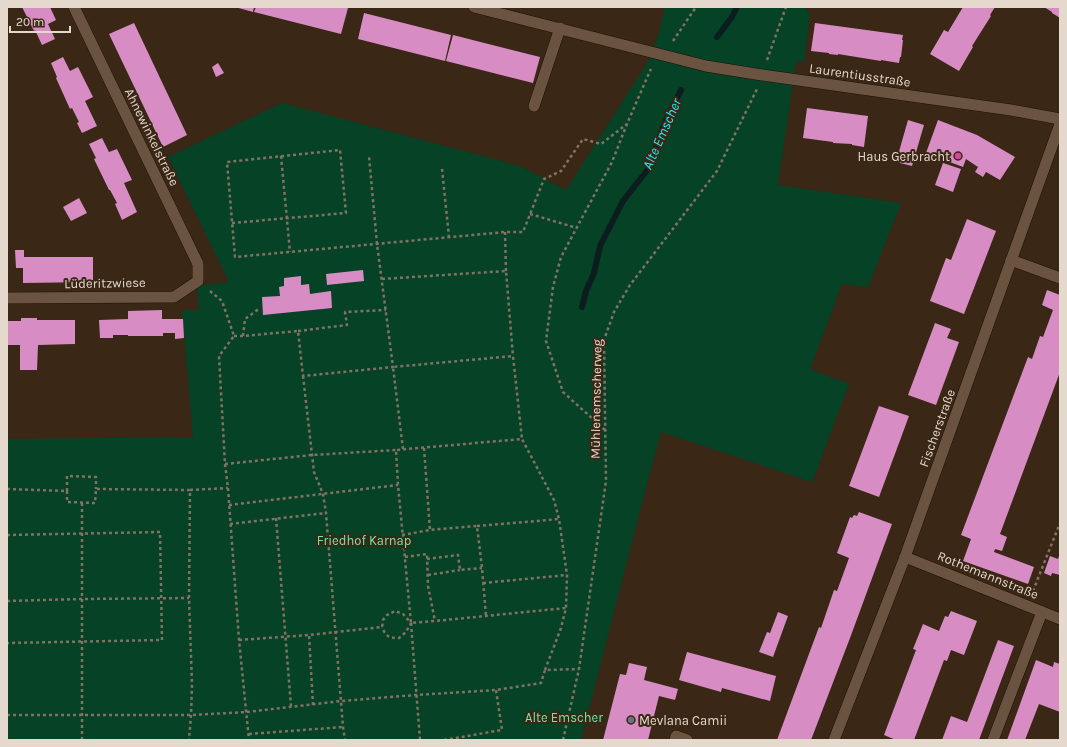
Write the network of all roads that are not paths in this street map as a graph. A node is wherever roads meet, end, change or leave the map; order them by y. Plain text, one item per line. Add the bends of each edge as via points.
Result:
1 (74, 7) edge
2 (474, 7) edge
3 (560, 28) junction
4 (534, 106) dead end
5 (1060, 118) edge
6 (1060, 124) edge
7 (1012, 260) junction
8 (1060, 278) edge
9 (198, 282) joint
10 (7, 298) edge
11 (905, 557) junction
12 (1042, 612) junction
13 (1060, 620) edge
14 (675, 740) edge
15 (687, 740) edge
16 (834, 740) edge
17 (993, 740) edge

1 - 9 street, Ahnewinkelstraße via 198,264
2 - 3 street, Laurentiusstraße
3 - 4 street
3 - 5 street, Laurentiusstraße via 706,66
6 - 7 street, Fischerstraße
7 - 8 street
7 - 11 street, Fischerstraße
9 - 10 street, Lüderitzwiese via 174,297
11 - 12 street, Rothemannstraße
11 - 16 street, Fischerstraße
12 - 13 street, Rothemannstraße
12 - 17 street
14 - 15 street via 676,736

